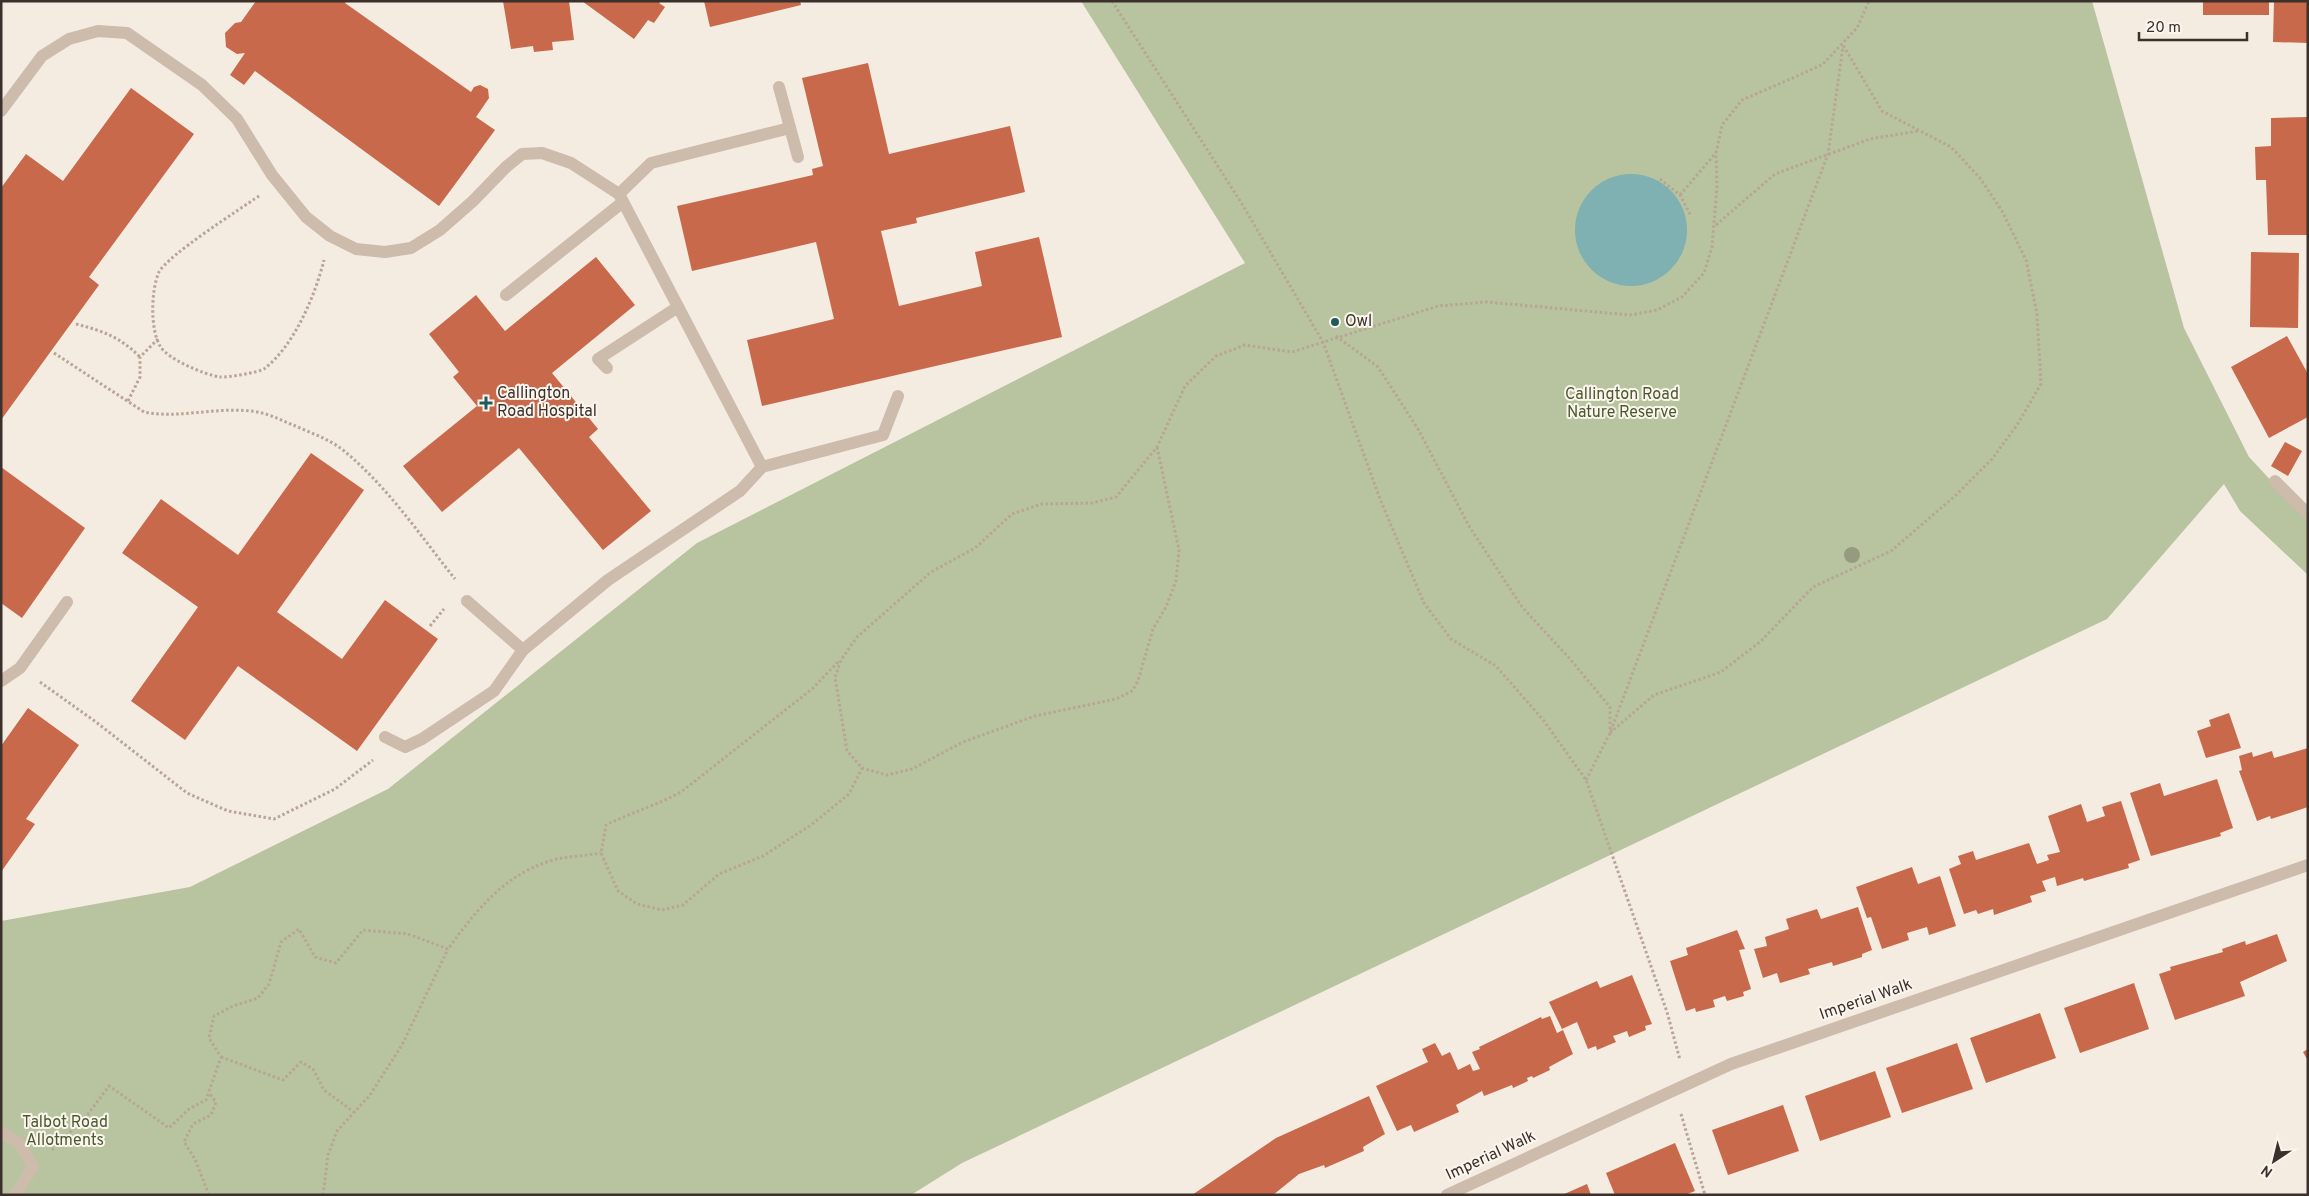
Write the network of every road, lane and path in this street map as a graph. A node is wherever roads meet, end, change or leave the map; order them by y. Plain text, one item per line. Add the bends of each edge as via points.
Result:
1 (1112, 1) edge
2 (1869, 1) edge
3 (1843, 45) junction
4 (779, 87) dead end
5 (1, 111) edge
6 (790, 128) junction
7 (1919, 131) junction
8 (1716, 153) junction
9 (1828, 154) junction
10 (798, 156) dead end
11 (1660, 179) dead end
12 (279, 183) junction
13 (1680, 195) junction
14 (621, 198) junction
15 (1691, 216) dead end
16 (1715, 226) junction
17 (330, 236) junction
18 (506, 295) dead end
19 (678, 307) junction
20 (76, 324) dead end
21 (1336, 336) junction
22 (158, 339) junction
23 (1323, 342) junction
24 (54, 353) dead end
25 (140, 357) junction
26 (607, 368) dead end
27 (898, 396) dead end
28 (128, 401) junction
29 (1157, 447) junction
30 (762, 467) junction
31 (2275, 482) dead end
32 (2308, 514) edge
33 (467, 601) joint
34 (66, 602) dead end
35 (523, 650) junction
36 (841, 660) junction
37 (20, 668) junction
38 (1, 681) edge
39 (1610, 732) junction
40 (390, 740) joint
41 (862, 768) junction
42 (1586, 780) junction
43 (601, 853) junction
44 (2308, 865) edge
45 (448, 949) junction
46 (221, 1057) junction
47 (1686, 1083) junction
48 (209, 1092) junction
49 (354, 1112) junction
50 (1, 1132) edge
51 (1689, 1144) dead end
52 (33, 1167) junction
53 (14, 1195) edge
54 (209, 1195) edge
55 (323, 1195) edge
56 (1447, 1195) edge
57 (1705, 1195) edge

1 - 23 path via 1242,204
2 - 3 path via 1857,28
3 - 7 path via 1882,111
3 - 8 path via 1822,65 1742,100 1722,125
3 - 9 path
4 - 6 street
5 - 12 street via 42,56 69,39 98,31 127,33 202,85 237,119
6 - 10 street
6 - 14 street via 651,163
7 - 9 path via 1870,139
7 - 39 path via 1951,147 1980,178 2002,210 2026,260 2037,314 2041,384 2018,425 1992,459 1898,546 1813,587 1761,641 1721,672 1654,695
8 - 13 path
8 - 16 path
9 - 16 path via 1775,174
9 - 39 path
11 - 13 path
12 - 17 street via 306,216
12 - 22 path via 178,253 159,271 153,299 154,328
13 - 15 path
14 - 17 street via 571,163 542,153 522,154 440,230 411,248 385,252 356,249
14 - 18 street
14 - 19 street
16 - 21 path via 1704,273 1682,297 1657,310 1630,316 1487,302 1438,306
17 - 22 path via 306,312 281,352 262,370 221,378 173,359 160,347
19 - 26 street via 598,359
19 - 30 street
20 - 25 path via 104,331 129,345
21 - 23 path
21 - 39 path via 1378,367 1418,429 1470,526 1522,608 1570,658 1610,707
22 - 25 path
23 - 29 path via 1292,352 1245,345 1216,356 1185,386
23 - 42 path via 1380,499 1424,603 1451,639 1496,666 1544,721
24 - 28 path
25 - 28 path via 140,377
27 - 30 street via 883,435
28 - 33 path via 144,412 160,415 190,411 249,411 270,415 342,450 377,482 463,588
29 - 36 path via 1116,497 1092,502 1041,504 1012,514 975,548 931,572 857,637
29 - 41 path via 1179,550 1176,581 1153,629 1132,691 1116,699 1035,716 963,742 912,769 887,774
30 - 35 street via 740,491 608,580
31 - 32 street
33 - 35 street
34 - 37 street
35 - 40 street via 494,691 406,747
36 - 41 path via 835,677 847,751
36 - 43 path via 812,689 681,792 606,826
37 - 38 street
37 - 40 path via 187,793 228,812 274,819 335,789
39 - 42 path
41 - 43 path via 849,794 811,824 763,856 719,874 683,905 662,910 637,904 618,891
42 - 47 path via 1667,1012
43 - 45 path via 548,862 508,881 474,913
44 - 47 street, Imperial Walk via 1731,1064
45 - 46 path via 408,934 363,930 336,963 315,957 299,929 281,942 269,984 258,998 214,1016 209,1038
45 - 49 path via 402,1045 370,1094
46 - 48 path
46 - 49 path via 283,1080 301,1062 313,1069 324,1090
47 - 56 street, Imperial Walk
48 - 52 path via 206,1100 189,1109 169,1128 109,1086 88,1114
48 - 54 path via 216,1102 211,1114 193,1124 184,1142
49 - 55 path via 337,1131 331,1147
50 - 52 street via 19,1143
51 - 57 path
52 - 53 street

